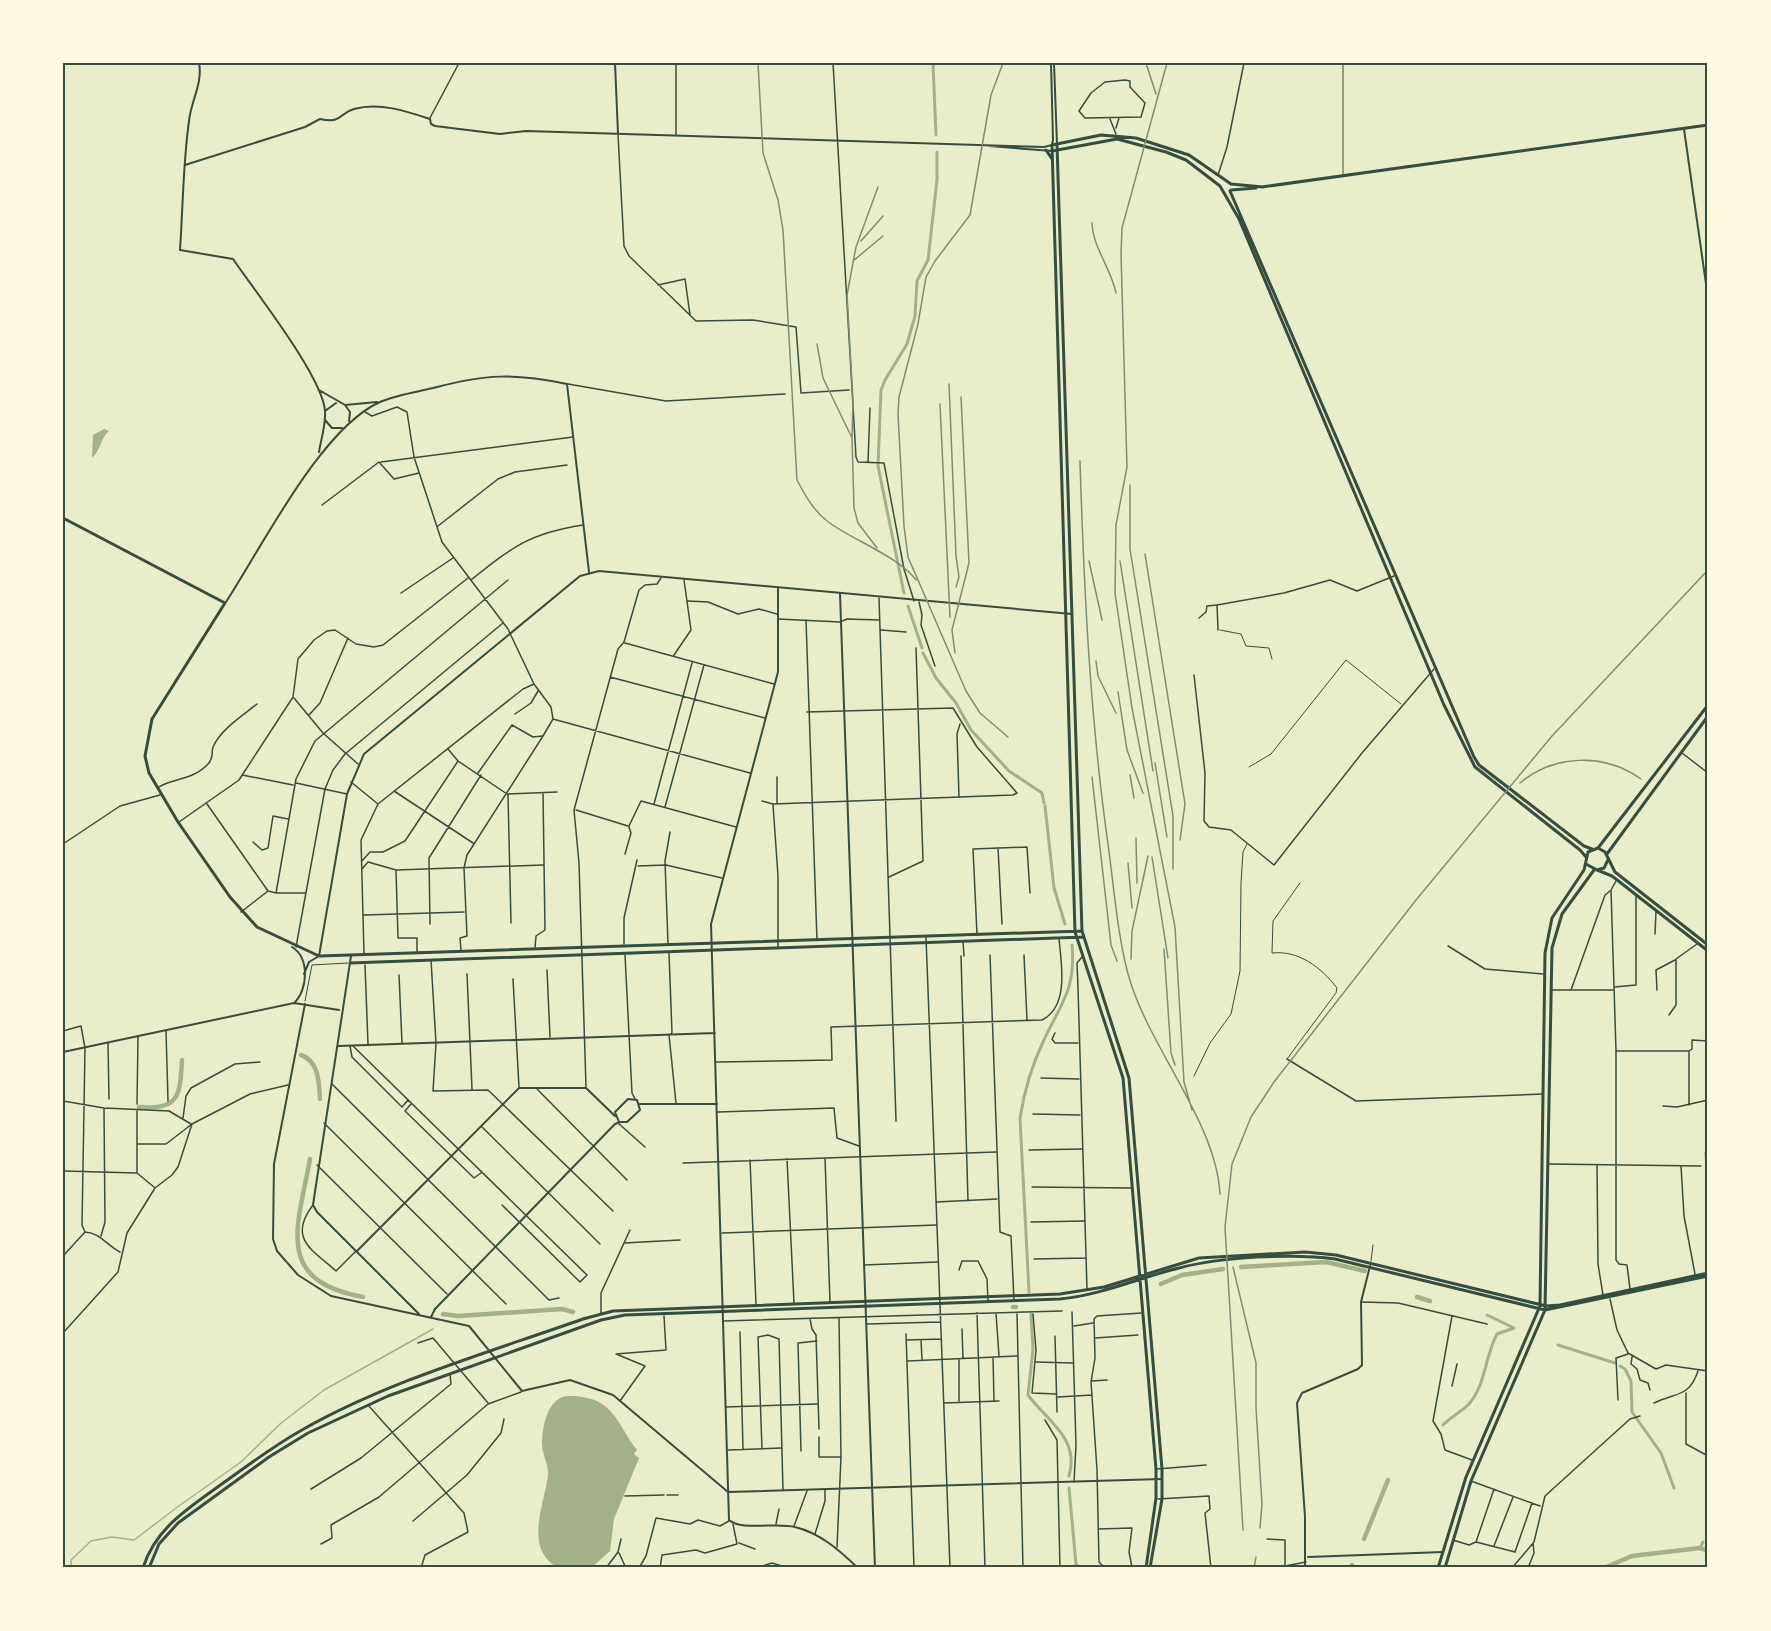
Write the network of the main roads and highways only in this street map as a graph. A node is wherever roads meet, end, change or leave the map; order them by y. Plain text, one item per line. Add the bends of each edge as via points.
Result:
1 (1708, 125) edge
2 (1058, 148) junction
3 (1066, 148) junction
4 (1046, 150) road end
5 (1052, 151) junction
6 (1058, 159) junction
7 (1053, 161) junction
8 (1225, 181) junction
9 (1231, 184) junction
10 (1220, 186) junction
11 (1263, 187) junction
12 (1230, 191) junction
13 (1225, 193) junction
14 (63, 518) edge
15 (1393, 576) junction
16 (1433, 670) junction
17 (1708, 705) edge
18 (1708, 716) edge
19 (1701, 717) junction
20 (1706, 721) junction
21 (1679, 744) junction
22 (1685, 748) junction
23 (1636, 801) junction
24 (1641, 805) junction
25 (1598, 848) junction
26 (1592, 849) junction
27 (1607, 856) junction
28 (1586, 859) junction
29 (1596, 870) junction
30 (1550, 921) junction
31 (1557, 924) junction
32 (1082, 931) junction
33 (1075, 932) junction
34 (1083, 937) junction
35 (1076, 938) junction
36 (1708, 945) edge
37 (1708, 951) edge
38 (350, 963) road end
39 (1545, 974) junction
40 (1552, 975) junction
41 (1110, 1020) junction
42 (1105, 1022) junction
43 (1127, 1070) junction
44 (1121, 1072) junction
45 (1544, 1094) junction
46 (1550, 1094) junction
47 (1139, 1187) junction
48 (1132, 1188) junction
49 (1542, 1220) junction
50 (1548, 1220) junction
51 (1542, 1229) junction
52 (1548, 1230) junction
53 (1305, 1255) junction
54 (1147, 1273) junction
55 (1140, 1275) junction
56 (1708, 1275) edge
57 (1147, 1278) junction
58 (1141, 1280) junction
59 (1539, 1308) junction
60 (1545, 1308) junction
61 (1508, 1382) junction
62 (1514, 1384) junction
63 (1455, 1511) junction
64 (1461, 1513) junction
65 (1452, 1523) junction
66 (1457, 1525) junction
67 (143, 1568) edge
68 (149, 1568) edge
69 (1146, 1568) edge
70 (1150, 1568) edge
71 (1438, 1568) edge
72 (1445, 1568) edge

1 - 11 main road
2 - 3 main road
2 - 5 main road
2 - 5 main road via 1052,145
2 - 6 main road
2 - 8 main road via 1116,134 1189,155
3 - 6 main road
3 - 10 main road via 1106,140 1134,143 1186,160
4 - 7 main road
5 - 7 main road
6 - 32 main road
7 - 33 main road
8 - 9 main road
8 - 10 main road
9 - 11 main road
9 - 12 main road
10 - 13 main road
11 - 12 main road
12 - 13 main road
12 - 15 main road
13 - 15 main road
14 - 33 main road via 225,603 149,726 146,764 178,822 241,912 257,927 294,947 319,957
15 - 16 main road
16 - 26 main road via 1479,765
16 - 28 main road via 1444,705 1473,764 1580,850
17 - 19 main road
18 - 20 main road
19 - 20 main road
19 - 21 main road
20 - 22 main road
21 - 22 main road via 1684,743
21 - 23 main road
22 - 24 main road
23 - 24 main road
23 - 25 main road
24 - 27 main road
25 - 26 main road
25 - 27 main road
26 - 28 main road
27 - 29 main road via 1606,865
27 - 36 main road via 1615,872
28 - 29 main road
28 - 30 main road via 1582,872
29 - 31 main road
29 - 37 main road via 1617,880
30 - 31 main road
30 - 39 main road
31 - 40 main road
32 - 33 main road
32 - 34 main road
33 - 35 main road
34 - 35 main road
34 - 41 main road
35 - 38 main road
35 - 42 main road
39 - 40 main road
39 - 45 main road
40 - 46 main road
41 - 42 main road
41 - 43 main road
42 - 44 main road
43 - 44 main road
43 - 47 main road
44 - 48 main road
45 - 46 main road
45 - 49 main road
46 - 50 main road
47 - 48 main road
47 - 54 main road
48 - 55 main road
49 - 50 main road
49 - 51 main road
50 - 52 main road
51 - 52 main road
51 - 59 main road
52 - 60 main road
53 - 54 main road via 1199,1258
53 - 57 main road via 1200,1263
53 - 59 main road via 1370,1265
54 - 55 main road
54 - 57 main road
55 - 58 main road
55 - 67 main road via 1088,1291 1014,1297 625,1310 601,1314 364,1399 279,1443 173,1520 154,1542
56 - 60 main road
56 - 60 main road via 1610,1298
57 - 58 main road
57 - 70 main road via 1163,1479
58 - 68 main road via 1088,1296 1014,1302 625,1315 601,1320 368,1404 283,1448 178,1523 159,1544
58 - 69 main road via 1157,1479
59 - 60 main road
59 - 61 main road
60 - 62 main road
61 - 62 main road
61 - 63 main road
62 - 64 main road
63 - 64 main road
63 - 65 main road
64 - 66 main road
65 - 66 main road
65 - 71 main road
66 - 72 main road

